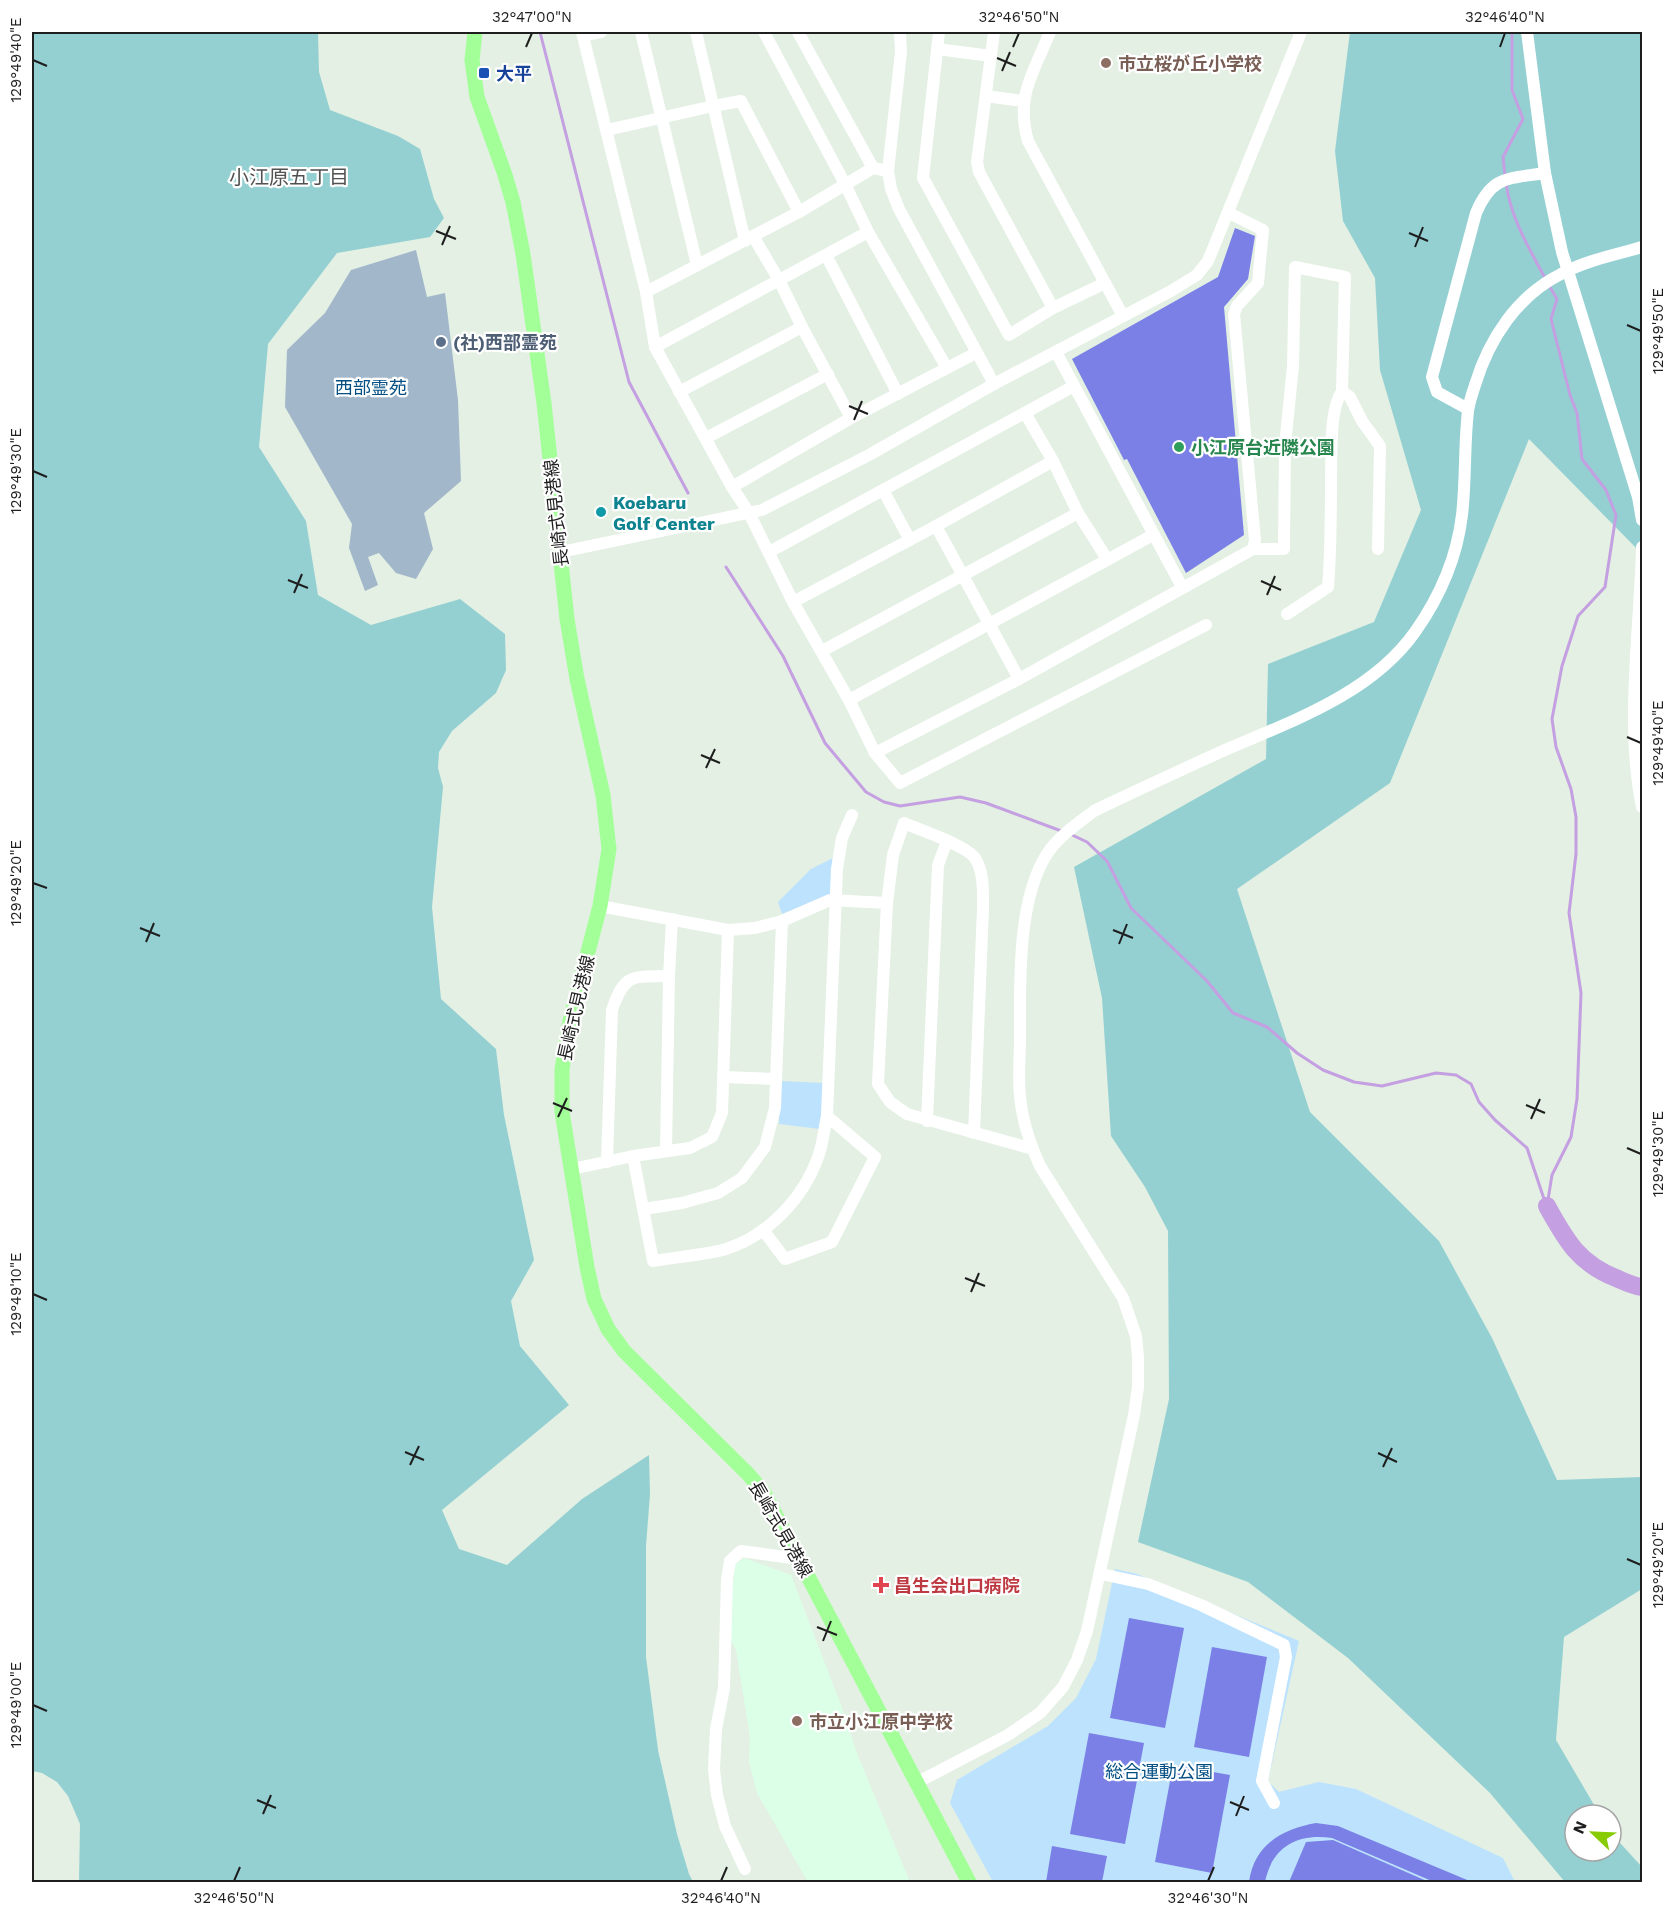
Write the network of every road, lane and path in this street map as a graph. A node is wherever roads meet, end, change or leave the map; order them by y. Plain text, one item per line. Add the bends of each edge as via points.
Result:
1 (475, 32) edge
2 (601, 32) edge
3 (641, 32) edge
4 (696, 32) edge
5 (764, 32) edge
6 (798, 32) edge
7 (900, 32) edge
8 (939, 32) edge
9 (994, 32) edge
10 (1050, 32) edge
11 (1301, 32) edge
12 (1527, 32) edge
13 (583, 34) edge
14 (938, 49) junction
15 (991, 56) junction
16 (986, 96) junction
17 (1023, 101) junction
18 (713, 106) junction
19 (662, 119) junction
20 (608, 130) junction
21 (873, 168) junction
22 (888, 171) junction
23 (1545, 173) junction
24 (845, 184) junction
25 (799, 212) junction
26 (1229, 213) junction
27 (868, 232) junction
28 (749, 238) junction
29 (1642, 247) edge
30 (826, 255) junction
31 (697, 265) junction
32 (779, 280) junction
33 (1105, 283) junction
34 (646, 292) junction
35 (1053, 308) junction
36 (1124, 316) junction
37 (802, 327) junction
38 (655, 347) junction
39 (1056, 352) junction
40 (976, 353) junction
41 (947, 368) junction
42 (828, 374) junction
43 (994, 384) junction
44 (1074, 386) junction
45 (1342, 391) junction
46 (679, 392) junction
47 (898, 394) junction
48 (1468, 409) junction
49 (1025, 413) junction
50 (851, 418) junction
51 (706, 438) junction
52 (1053, 461) junction
53 (732, 487) junction
54 (883, 490) junction
55 (748, 513) junction
56 (1078, 513) junction
57 (1642, 520) edge
58 (936, 526) junction
59 (1154, 534) junction
60 (910, 540) junction
61 (1642, 547) edge
62 (1253, 549) junction
63 (1378, 549) dead end
64 (561, 552) junction
65 (769, 552) junction
66 (1107, 559) junction
67 (961, 574) junction
68 (1182, 587) junction
69 (793, 602) junction
70 (1287, 614) dead end
71 (988, 624) junction
72 (1206, 625) dead end
73 (822, 651) junction
74 (1019, 679) junction
75 (849, 700) junction
76 (875, 753) junction
77 (1642, 807) edge
78 (852, 815) dead end
79 (947, 841) junction
80 (835, 900) junction
81 (887, 903) junction
82 (600, 906) junction
83 (672, 919) junction
84 (782, 921) junction
85 (728, 930) junction
86 (669, 976) junction
87 (723, 1077) junction
88 (776, 1079) junction
89 (827, 1116) junction
90 (927, 1121) junction
91 (974, 1133) junction
92 (1033, 1149) junction
93 (666, 1151) junction
94 (633, 1156) junction
95 (607, 1162) junction
96 (572, 1169) junction
97 (644, 1209) junction
98 (764, 1230) junction
99 (800, 1559) junction
100 (1101, 1574) junction
101 (918, 1782) junction
102 (1274, 1803) dead end
103 (745, 1869) dead end
104 (969, 1882) edge

1 - 64 main road, 長崎式見港線 via 472,60 477,97 513,202 523,254
2 - 13 street
3 - 19 street
4 - 18 street
5 - 24 street
6 - 21 street
7 - 22 street
8 - 14 street
9 - 15 street
10 - 17 street
11 - 26 street
12 - 23 street
13 - 20 street
14 - 15 street
14 - 35 street via 923,178 1010,335
15 - 16 street
16 - 17 street
16 - 35 street via 979,172
17 - 33 street via 1028,141
18 - 19 street
18 - 25 street via 741,101
18 - 28 street
19 - 20 street
19 - 31 street
20 - 34 street
21 - 22 street
21 - 24 street
22 - 40 street via 899,209
23 - 48 street via 1502,180 1488,190 1476,213 1432,377 1437,392
23 - 57 street via 1571,287
24 - 25 street
24 - 27 street
25 - 28 street
26 - 36 street via 1208,261 1197,275
26 - 62 street via 1263,230 1258,283 1234,314
27 - 30 street
27 - 41 street
28 - 31 street
28 - 32 street
29 - 48 street via 1588,261 1562,273 1519,306 1486,354
30 - 32 street
30 - 47 street
31 - 34 street
32 - 37 street
32 - 38 street
33 - 35 street
33 - 36 street
34 - 38 street
36 - 39 street
37 - 42 street
37 - 46 street
38 - 46 street
39 - 43 street
39 - 44 street
40 - 41 street
40 - 43 street
41 - 47 street
42 - 50 street
42 - 51 street
43 - 55 street via 869,455 762,510
44 - 49 street
44 - 59 street
45 - 62 street via 1345,277 1295,267 1293,366 1285,445 1284,549
45 - 63 street via 1350,397 1380,446
45 - 70 street via 1337,398 1332,440 1328,587
46 - 51 street
47 - 50 street
48 - 92 street via 1462,517 1455,547 1426,614 1393,657 1328,704 1094,811 1047,854 1025,917 1021,985 1020,1097
49 - 52 street
49 - 54 street
50 - 53 street
51 - 53 street
52 - 56 street
52 - 58 street
53 - 55 street
54 - 60 street
54 - 65 street
55 - 64 street
55 - 65 street
56 - 66 street
56 - 67 street
58 - 60 street
58 - 67 street
59 - 66 street
59 - 68 street
60 - 69 street
61 - 77 street via 1634,734
62 - 68 street
64 - 82 main road, 長崎式見港線 via 567,619 603,795 609,849
65 - 69 street
66 - 71 street
67 - 71 street
67 - 73 street
68 - 74 street
69 - 73 street
71 - 74 street
71 - 75 street
72 - 76 street via 900,783
73 - 75 street
74 - 76 street
75 - 76 street
78 - 80 street via 842,838
79 - 81 street via 904,823 893,855
79 - 90 street via 938,865
79 - 91 street via 974,855 984,885
80 - 81 street
80 - 84 street
80 - 89 street
81 - 90 street via 878,1084 890,1102
82 - 83 street
82 - 96 main road, 長崎式見港線 via 570,1021 562,1069 562,1112
83 - 85 street
83 - 86 street
84 - 85 street
84 - 88 street
85 - 87 street
86 - 93 street
86 - 95 street via 634,977 619,989 612,1010
87 - 88 street
87 - 93 street via 722,1113 712,1137 690,1148
88 - 97 street via 775,1108 765,1147 742,1178 718,1193
89 - 98 street via 819,1156 804,1186
89 - 98 street via 875,1157 832,1242 785,1258
90 - 91 street
91 - 92 street
92 - 100 street via 1053,1188 1112,1277 1136,1336 1138,1387 1134,1415
93 - 94 street
94 - 95 street
94 - 97 street
95 - 96 street
96 - 99 main road, 長崎式見港線 via 589,1278 608,1329 624,1351 749,1474 764,1493
97 - 98 street via 653,1261 727,1249
99 - 101 main road, 長崎式見港線
99 - 103 street via 741,1551 730,1561 724,1688 714,1769 725,1826
100 - 101 street via 1087,1631 1063,1687 1040,1713 1008,1735
100 - 102 street via 1148,1584 1284,1645 1286,1657 1262,1781
101 - 104 main road, 長崎式見港線

